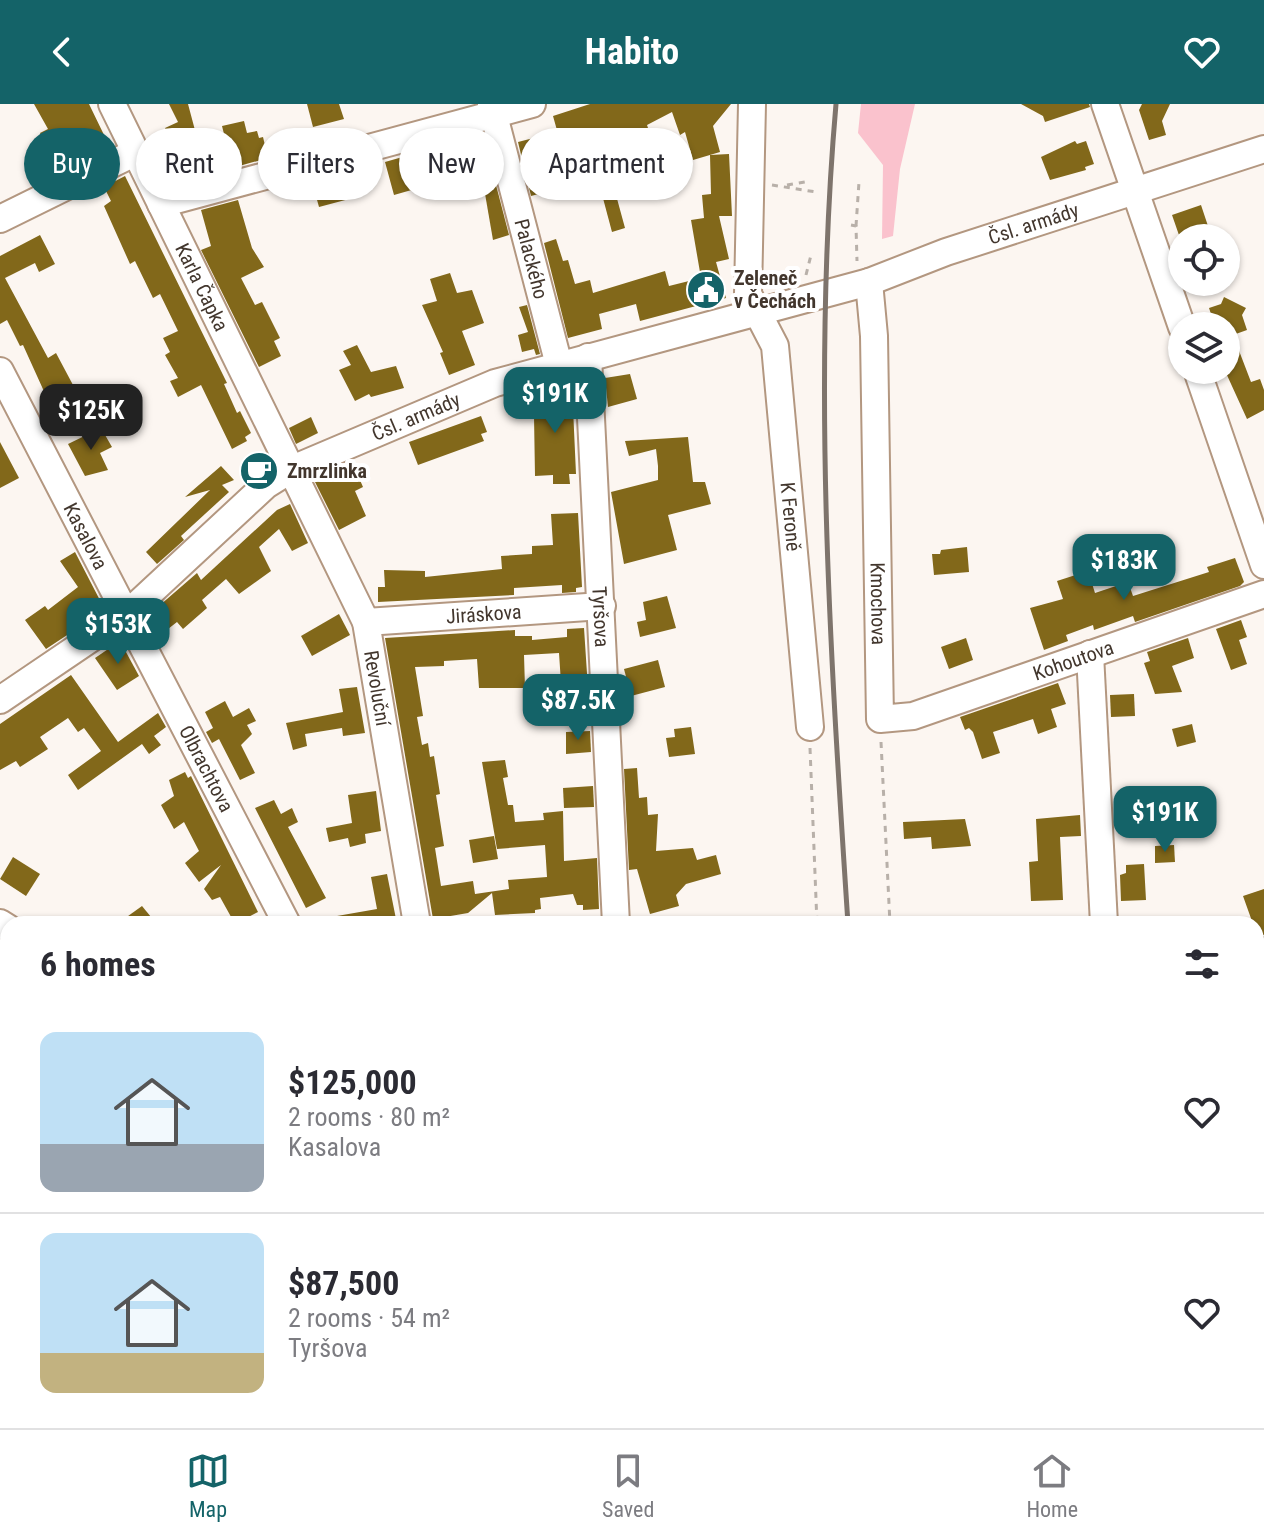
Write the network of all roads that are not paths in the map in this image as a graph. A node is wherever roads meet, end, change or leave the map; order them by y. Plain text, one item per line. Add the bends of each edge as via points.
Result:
1 (112, 104) edge
2 (532, 104) edge
3 (752, 104) edge
4 (1105, 104) edge
5 (492, 109) edge
6 (1264, 149) edge
7 (136, 152) joint
8 (1135, 189) junction
9 (159, 200) edge
10 (161, 204) junction
11 (0, 219) edge
12 (869, 282) junction
13 (758, 310) junction
14 (1177, 312) edge
15 (588, 357) junction
16 (559, 365) junction
17 (0, 371) edge
18 (1202, 384) edge
19 (290, 470) junction
20 (1264, 565) edge
21 (1264, 594) edge
22 (602, 606) junction
23 (127, 614) junction
24 (366, 622) junction
25 (1090, 654) junction
26 (0, 700) edge
27 (880, 719) joint
28 (810, 727) road end
29 (283, 916) edge
30 (416, 916) edge
31 (607, 916) edge
32 (1104, 916) edge

1 - 7 street, Karla Čapka
2 - 5 street
3 - 13 street, K Feroně via 748,294
4 - 8 street
5 - 10 street
5 - 16 street, Palackého
6 - 8 street, Čsl. armády
7 - 11 street
8 - 12 street, Čsl. armády
8 - 14 street
9 - 10 street, Karla Čapka
10 - 19 street, Karla Čapka
12 - 13 street, Čsl. armády
12 - 27 street, Kmochova
13 - 15 street, Čsl. armády
13 - 28 street, K Feroně via 775,346
15 - 16 street, Čsl. armády
15 - 22 street, Tyršova
16 - 19 street, Čsl. armády via 495,383
17 - 23 street, Kasalova
18 - 20 street
19 - 23 street, Čsl. armády via 266,485
19 - 24 street, Revoluční
21 - 25 street, Kohoutova
22 - 24 street, Jiráskova
22 - 31 street, Tyršova
23 - 26 street, Čsl. armády
23 - 29 street, Olbrachtova
24 - 30 street, Revoluční
25 - 27 street, Kohoutova via 913,716
25 - 32 street

